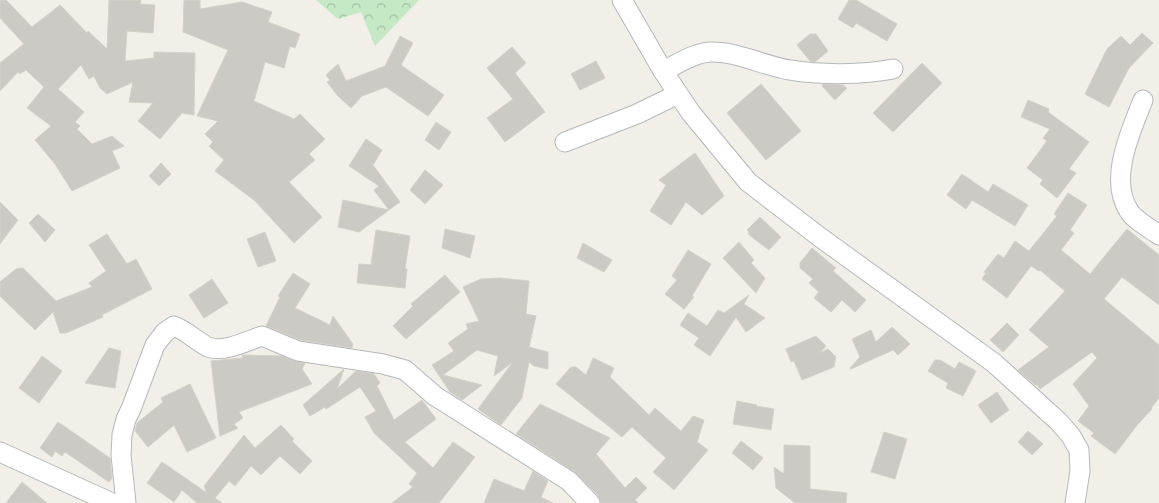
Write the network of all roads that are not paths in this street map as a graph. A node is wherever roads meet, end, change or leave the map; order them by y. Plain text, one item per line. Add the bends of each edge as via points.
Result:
1 (622, 0) edge
2 (893, 69) dead end
3 (663, 71) junction
4 (678, 94) junction
5 (1143, 100) dead end
6 (565, 142) dead end
7 (1159, 235) edge
8 (0, 452) edge
9 (112, 503) edge
10 (126, 503) edge
11 (590, 503) edge
12 (1075, 503) edge

1 - 3 street
2 - 3 street via 868,73 817,73 711,52 692,56
3 - 4 street
4 - 6 street
4 - 12 street via 748,182 994,363 1059,422 1079,450 1080,471
5 - 7 street via 1126,143 1121,192 1129,212
8 - 9 street
10 - 11 street via 121,454 126,419 154,344 174,326 216,349 262,336 298,352 405,370 434,396 569,481

